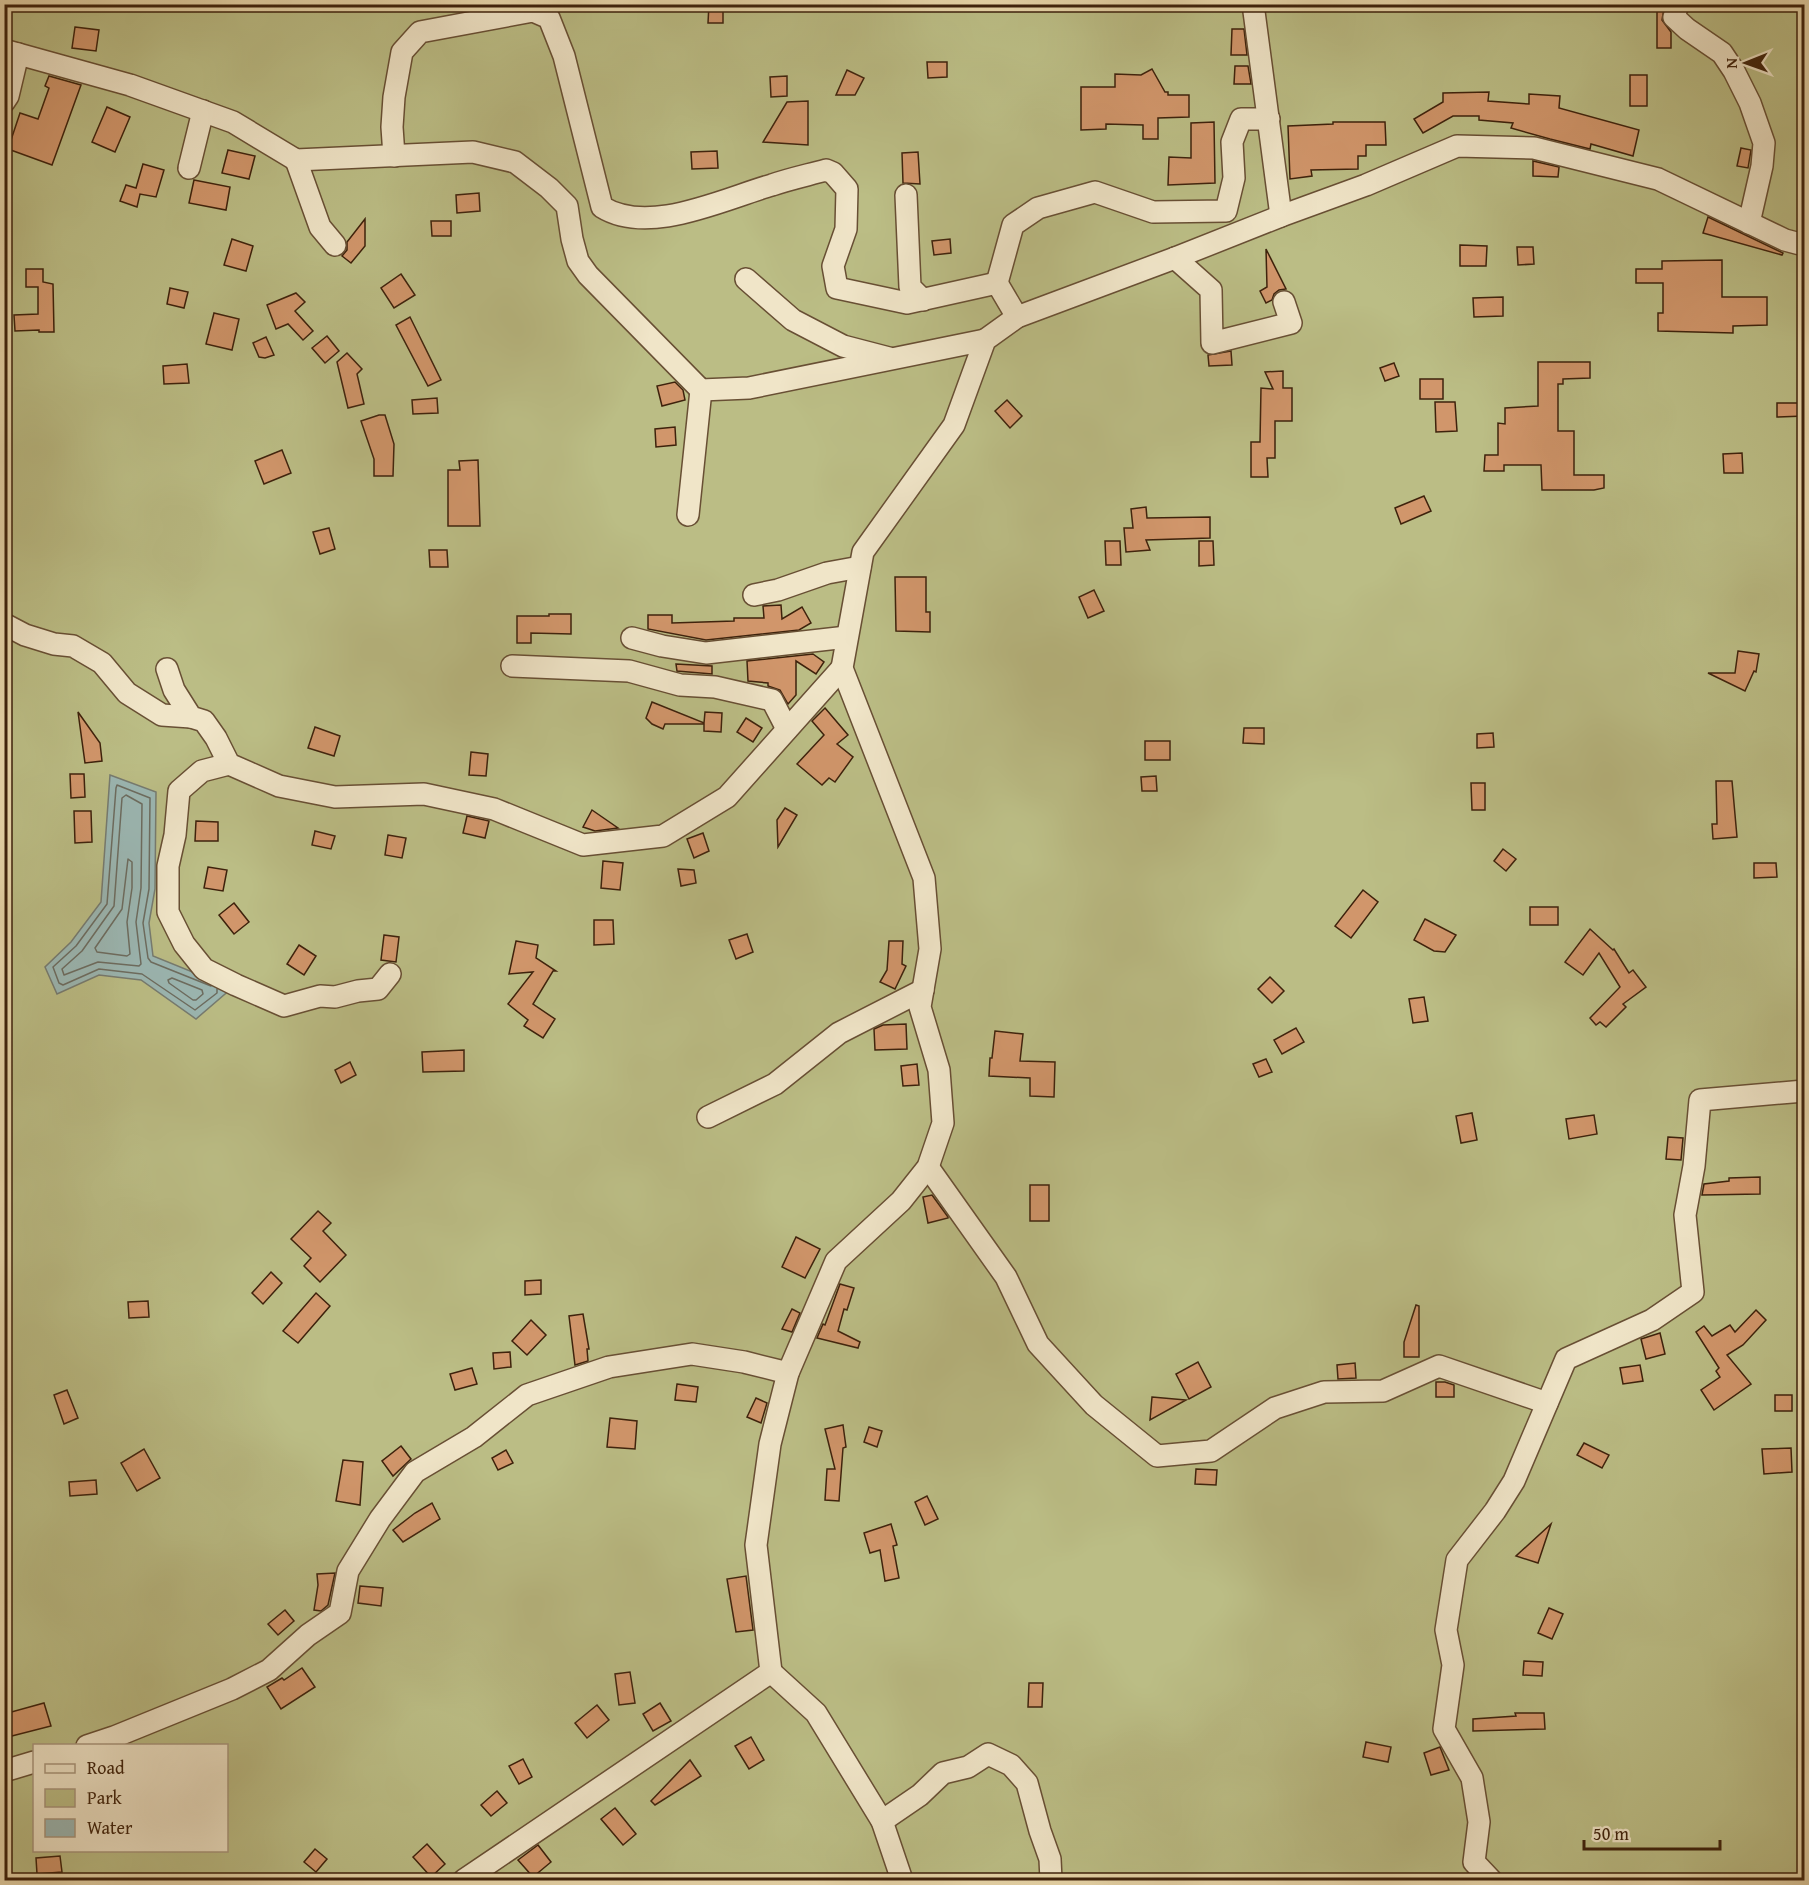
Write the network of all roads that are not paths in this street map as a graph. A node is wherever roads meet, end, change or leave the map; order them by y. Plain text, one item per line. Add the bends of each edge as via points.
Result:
1 (1253, 4) edge
2 (1678, 4) edge
3 (11, 52) edge
4 (4, 102) edge
5 (203, 111) junction
6 (1269, 119) junction
7 (394, 156) junction
8 (296, 160) junction
9 (189, 168) dead end
10 (906, 195) dead end
11 (1281, 216) junction
12 (1749, 223) junction
13 (335, 245) dead end
14 (1804, 245) edge
15 (1175, 258) junction
16 (746, 279) dead end
17 (998, 283) junction
18 (922, 300) junction
19 (1284, 302) dead end
20 (1017, 317) junction
21 (985, 340) junction
22 (892, 359) junction
23 (700, 390) junction
24 (688, 515) dead end
25 (860, 567) junction
26 (754, 595) dead end
27 (4, 624) edge
28 (847, 637) junction
29 (632, 638) dead end
30 (512, 666) dead end
31 (842, 668) junction
32 (166, 669) dead end
33 (191, 717) junction
34 (787, 729) junction
35 (230, 764) junction
36 (390, 974) dead end
37 (923, 990) junction
38 (1804, 1091) edge
39 (708, 1118) dead end
40 (928, 1167) junction
41 (788, 1373) junction
42 (1547, 1403) junction
43 (771, 1672) junction
44 (93, 1744) edge
45 (33, 1762) edge
46 (4, 1772) edge
47 (882, 1821) junction
48 (464, 1881) edge
49 (902, 1881) edge
50 (1051, 1881) edge
51 (1491, 1881) edge

1 - 6 street
2 - 12 street via 1674,17 1722,52 1750,103 1764,143
3 - 4 street via 9,96
3 - 5 street via 130,85
5 - 8 street via 233,122
5 - 9 street
6 - 11 street
6 - 17 street via 1241,119 1232,142 1234,178 1226,211 1153,212 1095,192 1038,208 1013,225
7 - 8 street
7 - 18 street via 393,97 402,52 420,32 533,11 549,18 564,56 602,207 615,216 684,214 826,170 847,189 846,229 833,266 837,288 907,303
7 - 23 street via 473,152 515,162 549,188 567,206 578,261 588,275
8 - 13 street via 320,226
10 - 18 street via 910,287
11 - 12 street via 1457,146 1534,148 1658,179
11 - 15 street
12 - 14 street
15 - 19 street via 1211,290 1212,343 1291,323
15 - 20 street
16 - 22 street via 793,320 843,346
17 - 18 street
17 - 20 street
20 - 21 street
21 - 22 street
21 - 25 street via 954,425 863,552
22 - 23 street via 749,388
23 - 24 street
25 - 26 street
25 - 28 street
27 - 33 street via 25,635 73,646 102,663 127,693 162,715
28 - 29 street via 706,652
28 - 31 street
30 - 34 street via 629,671 680,685 715,687 772,700
31 - 34 street
31 - 37 street via 924,878 930,949
32 - 33 street
33 - 35 street via 204,721
34 - 35 street via 727,797 663,836 583,845 494,809 424,794 335,797 279,786
35 - 36 street via 202,771 179,791 168,867 168,912 184,944 204,969 284,1005 378,989
37 - 39 street via 839,1032 775,1084
37 - 40 street via 920,1007 939,1070 943,1123
38 - 42 street via 1700,1100 1685,1215 1693,1292 1652,1320 1566,1359
40 - 41 street via 901,1201 836,1260
40 - 42 street via 1006,1277 1038,1344 1094,1405 1157,1455 1210,1451 1275,1408 1324,1392 1383,1391 1439,1366
41 - 43 street via 770,1444 756,1545
41 - 44 street via 692,1354 609,1367 527,1395 474,1437 415,1472 348,1571 340,1613 269,1670 232,1689
42 - 51 street via 1514,1481 1457,1560 1446,1630 1453,1665 1444,1729 1472,1778 1479,1822 1474,1862
43 - 47 street via 816,1713
43 - 48 street
45 - 46 street
47 - 49 street
47 - 50 street via 920,1795 943,1773 968,1767 988,1754 1011,1765 1027,1783 1050,1858

